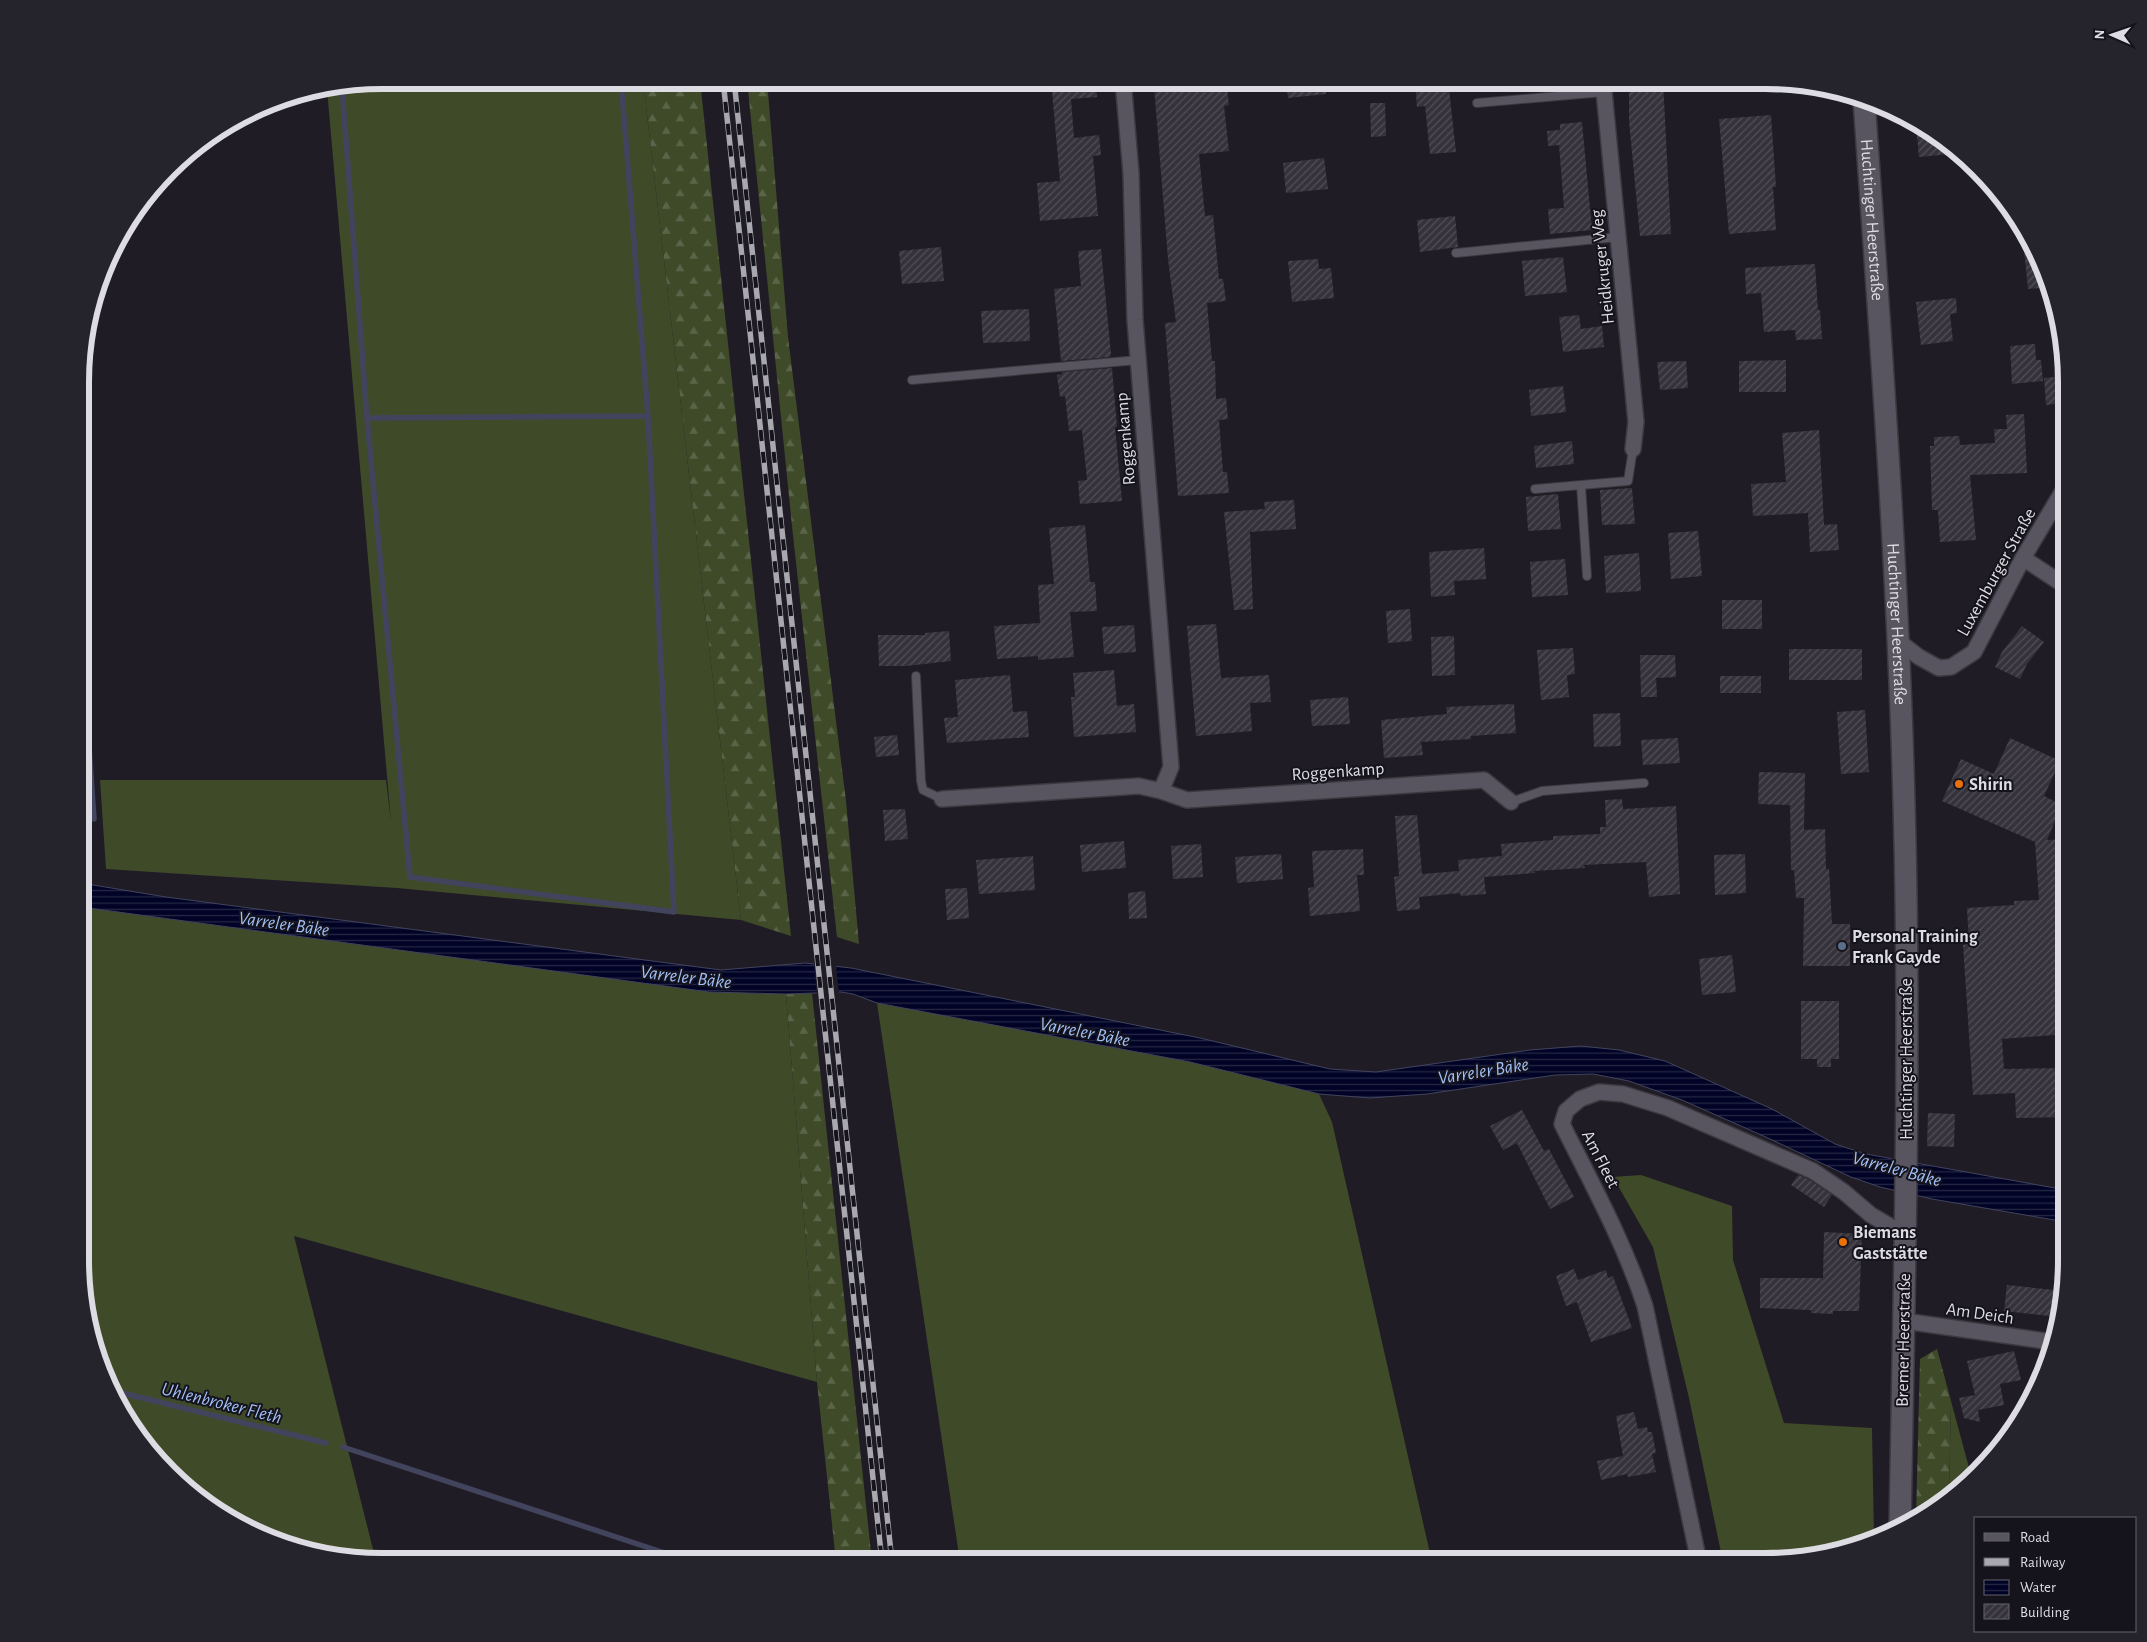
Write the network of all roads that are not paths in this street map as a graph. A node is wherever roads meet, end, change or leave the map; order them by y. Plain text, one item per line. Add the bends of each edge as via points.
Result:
1 (1124, 89) edge
2 (1582, 89) edge
3 (1604, 89) edge
4 (1477, 103) dead end
5 (1864, 106) edge
6 (1618, 237) junction
7 (1456, 253) dead end
8 (1138, 360) junction
9 (912, 380) dead end
10 (1633, 449) joint
11 (1581, 485) junction
12 (1535, 489) dead end
13 (2058, 499) edge
14 (2023, 558) junction
15 (1588, 576) dead end
16 (2058, 581) edge
17 (1897, 640) junction
18 (916, 676) dead end
19 (1644, 783) dead end
20 (1161, 792) junction
21 (942, 799) joint
22 (1511, 802) joint
23 (1907, 1155) joint
24 (1905, 1235) junction
25 (1904, 1321) junction
26 (2047, 1341) edge
27 (1900, 1520) edge
28 (1698, 1553) edge

1 - 8 street, Roggenkamp via 1131,173
2 - 4 lane
3 - 6 street, Heidkruger Weg
5 - 17 main road, Huchtinger Heerstraße
6 - 7 lane
6 - 10 street, Heidkruger Weg via 1636,422
8 - 9 lane
8 - 20 street, Roggenkamp via 1171,767
10 - 11 lane via 1628,481
11 - 12 lane
11 - 15 lane
13 - 14 street, Luxemburger Straße
14 - 16 street
14 - 17 street, Luxemburger Straße via 1974,652 1951,667 1939,668
17 - 23 main road, Huchtinger Heerstraße via 1904,804
18 - 21 lane via 920,781 923,790
19 - 22 lane via 1542,791
20 - 21 street, Roggenkamp via 1139,786
20 - 22 street, Roggenkamp via 1187,800 1484,780
23 - 24 main road, Bremer Heerstraße
24 - 25 main road, Bremer Heerstraße
24 - 28 street, Am Fleet via 1871,1215 1812,1171 1668,1108 1623,1094 1599,1092 1580,1098 1566,1111 1562,1124 1621,1241 1645,1306
25 - 26 street, Am Deich
25 - 27 main road, Bremer Heerstraße

